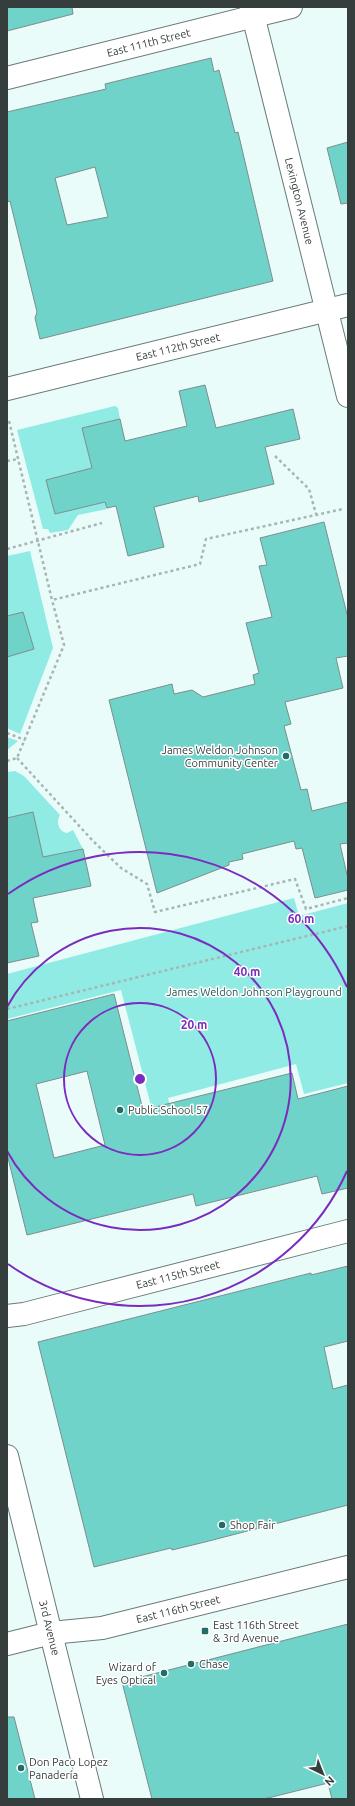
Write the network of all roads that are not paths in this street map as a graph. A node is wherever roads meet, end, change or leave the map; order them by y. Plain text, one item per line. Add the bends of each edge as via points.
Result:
1 (291, 7) edge
2 (252, 12) edge
3 (7, 78) edge
4 (348, 305) edge
5 (327, 310) junction
6 (7, 389) edge
7 (348, 396) edge
8 (348, 1231) edge
9 (7, 1316) edge
10 (7, 1456) edge
11 (348, 1567) edge
12 (51, 1632) junction
13 (7, 1644) edge
14 (92, 1799) edge

1 - 2 street, East 111th Street
2 - 3 street, East 111th Street
2 - 5 street, Lexington Avenue
4 - 5 street, East 112th Street
5 - 6 street, East 112th Street
5 - 7 street, Lexington Avenue
8 - 9 street, East 115th Street via 24,1314
10 - 12 street, 3rd Avenue
11 - 12 street, East 116th Street via 102,1628
12 - 13 street, East 116th Street
12 - 14 street, 3rd Avenue

